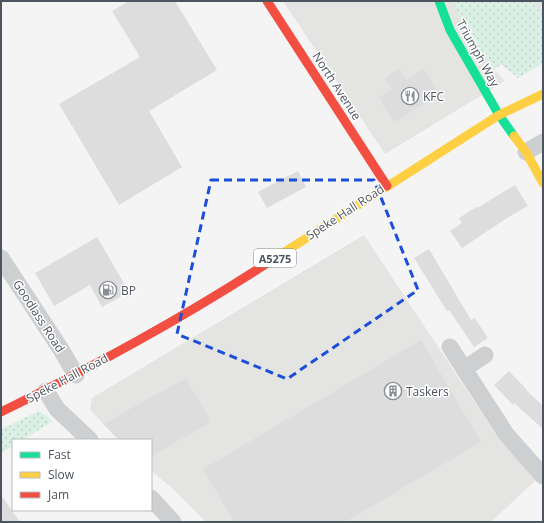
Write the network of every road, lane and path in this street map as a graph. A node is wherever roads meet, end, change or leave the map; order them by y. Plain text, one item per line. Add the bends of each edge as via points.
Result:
1 (267, 1) edge
2 (439, 1) edge
3 (543, 94) edge
4 (499, 115) junction
5 (543, 142) edge
6 (526, 152) junction
7 (543, 183) edge
8 (387, 186) junction
9 (1, 258) edge
10 (450, 347) dead end
11 (485, 355) dead end
12 (464, 369) junction
13 (76, 375) junction
14 (46, 391) junction
15 (1, 412) edge
16 (89, 439) edge
17 (543, 476) edge
18 (152, 499) edge
19 (173, 522) edge

1 - 8 main road, North Avenue
2 - 4 main road, Triumph Way via 450,30
3 - 4 main road, Speke Hall Road / A5275
4 - 6 main road, Triumph Way
4 - 8 main road, Speke Hall Road / A5275
5 - 6 street
6 - 7 main road, Triumph Way
8 - 13 main road, Speke Hall Road / A5275 via 232,286
9 - 13 street, Goodlass Road
10 - 12 street
11 - 12 street
12 - 17 street via 506,434
13 - 14 main road, Speke Hall Road / A5275
14 - 15 main road, Speke Hall Road / A5275
14 - 16 street via 57,409
18 - 19 street

